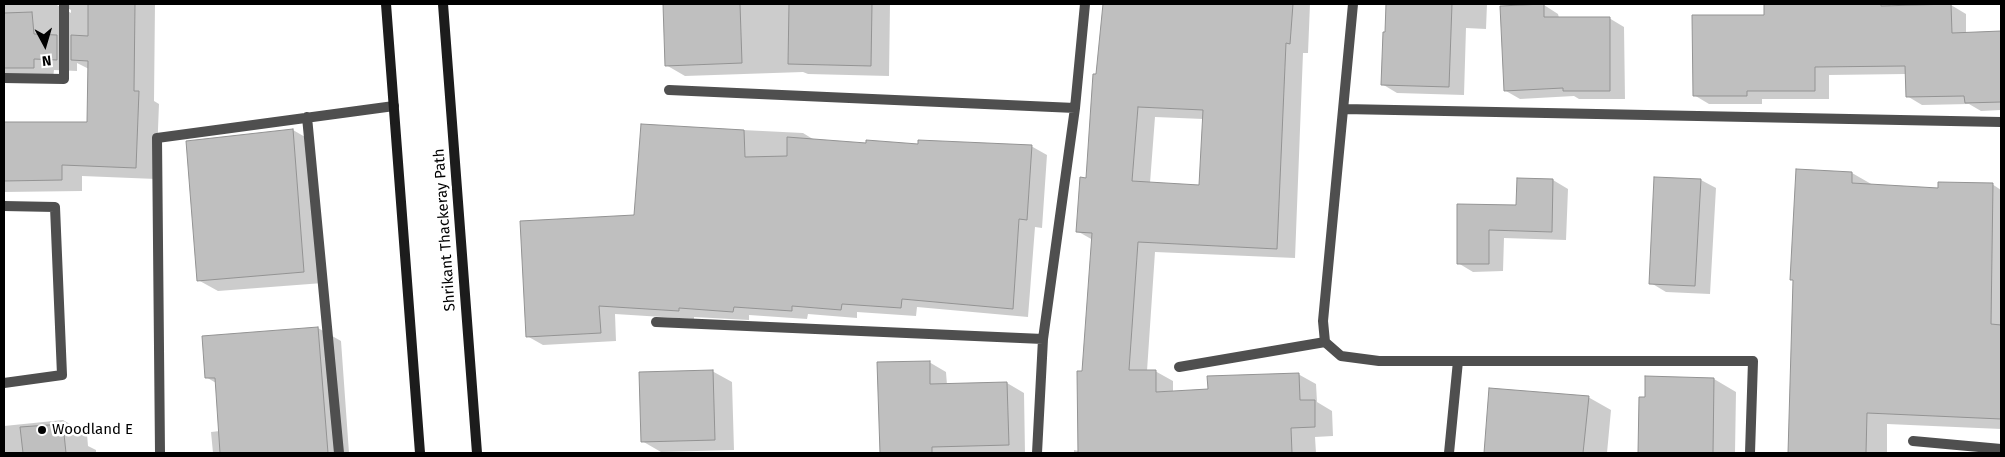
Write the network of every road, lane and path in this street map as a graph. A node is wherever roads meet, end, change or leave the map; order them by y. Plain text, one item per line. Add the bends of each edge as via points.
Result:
1 (64, 4) edge
2 (386, 4) edge
3 (443, 4) edge
4 (1085, 4) edge
5 (1353, 4) edge
6 (4, 78) edge
7 (669, 90) dead end
8 (394, 106) junction
9 (1075, 108) junction
10 (1344, 109) junction
11 (307, 117) junction
12 (2001, 122) edge
13 (4, 206) edge
14 (656, 322) dead end
15 (1043, 339) junction
16 (1325, 342) junction
17 (1458, 361) junction
18 (1178, 367) dead end
19 (4, 383) edge
20 (1913, 441) dead end
21 (2001, 449) edge
22 (160, 453) edge
23 (339, 453) edge
24 (420, 453) edge
25 (477, 453) edge
26 (1037, 453) edge
27 (1449, 453) edge
28 (1750, 453) edge

1 - 6 street via 64,79
2 - 8 street
3 - 25 street, Shrikant Thackeray Path
4 - 9 street
5 - 10 street
7 - 9 street
8 - 11 street
8 - 24 street
9 - 15 street
10 - 12 street
10 - 16 street via 1323,321
11 - 22 street via 157,138
11 - 23 street
13 - 19 street via 55,207 62,375
14 - 15 street
15 - 26 street
16 - 17 street via 1341,356 1379,361
16 - 18 street
17 - 27 street
17 - 28 street via 1753,361
20 - 21 street

